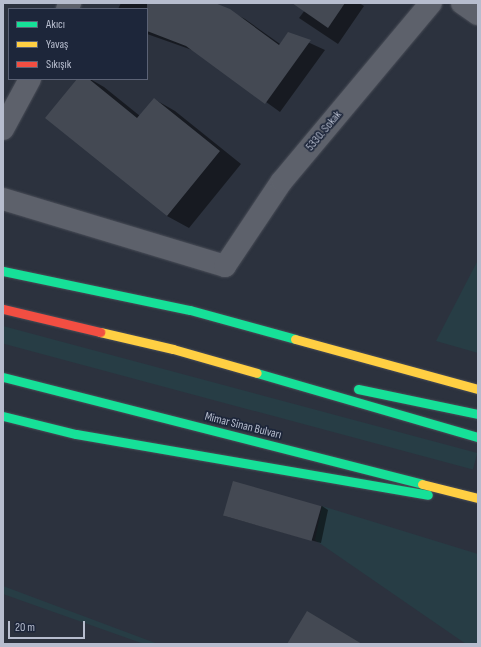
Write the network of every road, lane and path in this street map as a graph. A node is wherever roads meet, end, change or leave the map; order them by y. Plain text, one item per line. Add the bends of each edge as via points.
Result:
1 (431, 3) edge
2 (462, 3) edge
3 (478, 14) edge
4 (29, 80) edge
5 (3, 129) edge
6 (3, 199) edge
7 (3, 271) edge
8 (3, 308) edge
9 (173, 350) junction
10 (3, 377) edge
11 (322, 381) dead end
12 (345, 386) dead end
13 (478, 389) edge
14 (478, 414) edge
15 (3, 416) edge
16 (478, 437) edge
17 (478, 498) edge
18 (478, 504) edge

1 - 6 street, 5330. Sokak via 282,181 225,266
2 - 3 street
4 - 5 street
7 - 13 main road via 190,310
8 - 9 main road
9 - 11 main road
9 - 16 main road
10 - 17 main road, Mimar Sinan Bulvarı
12 - 14 main road
15 - 18 main road via 76,434

